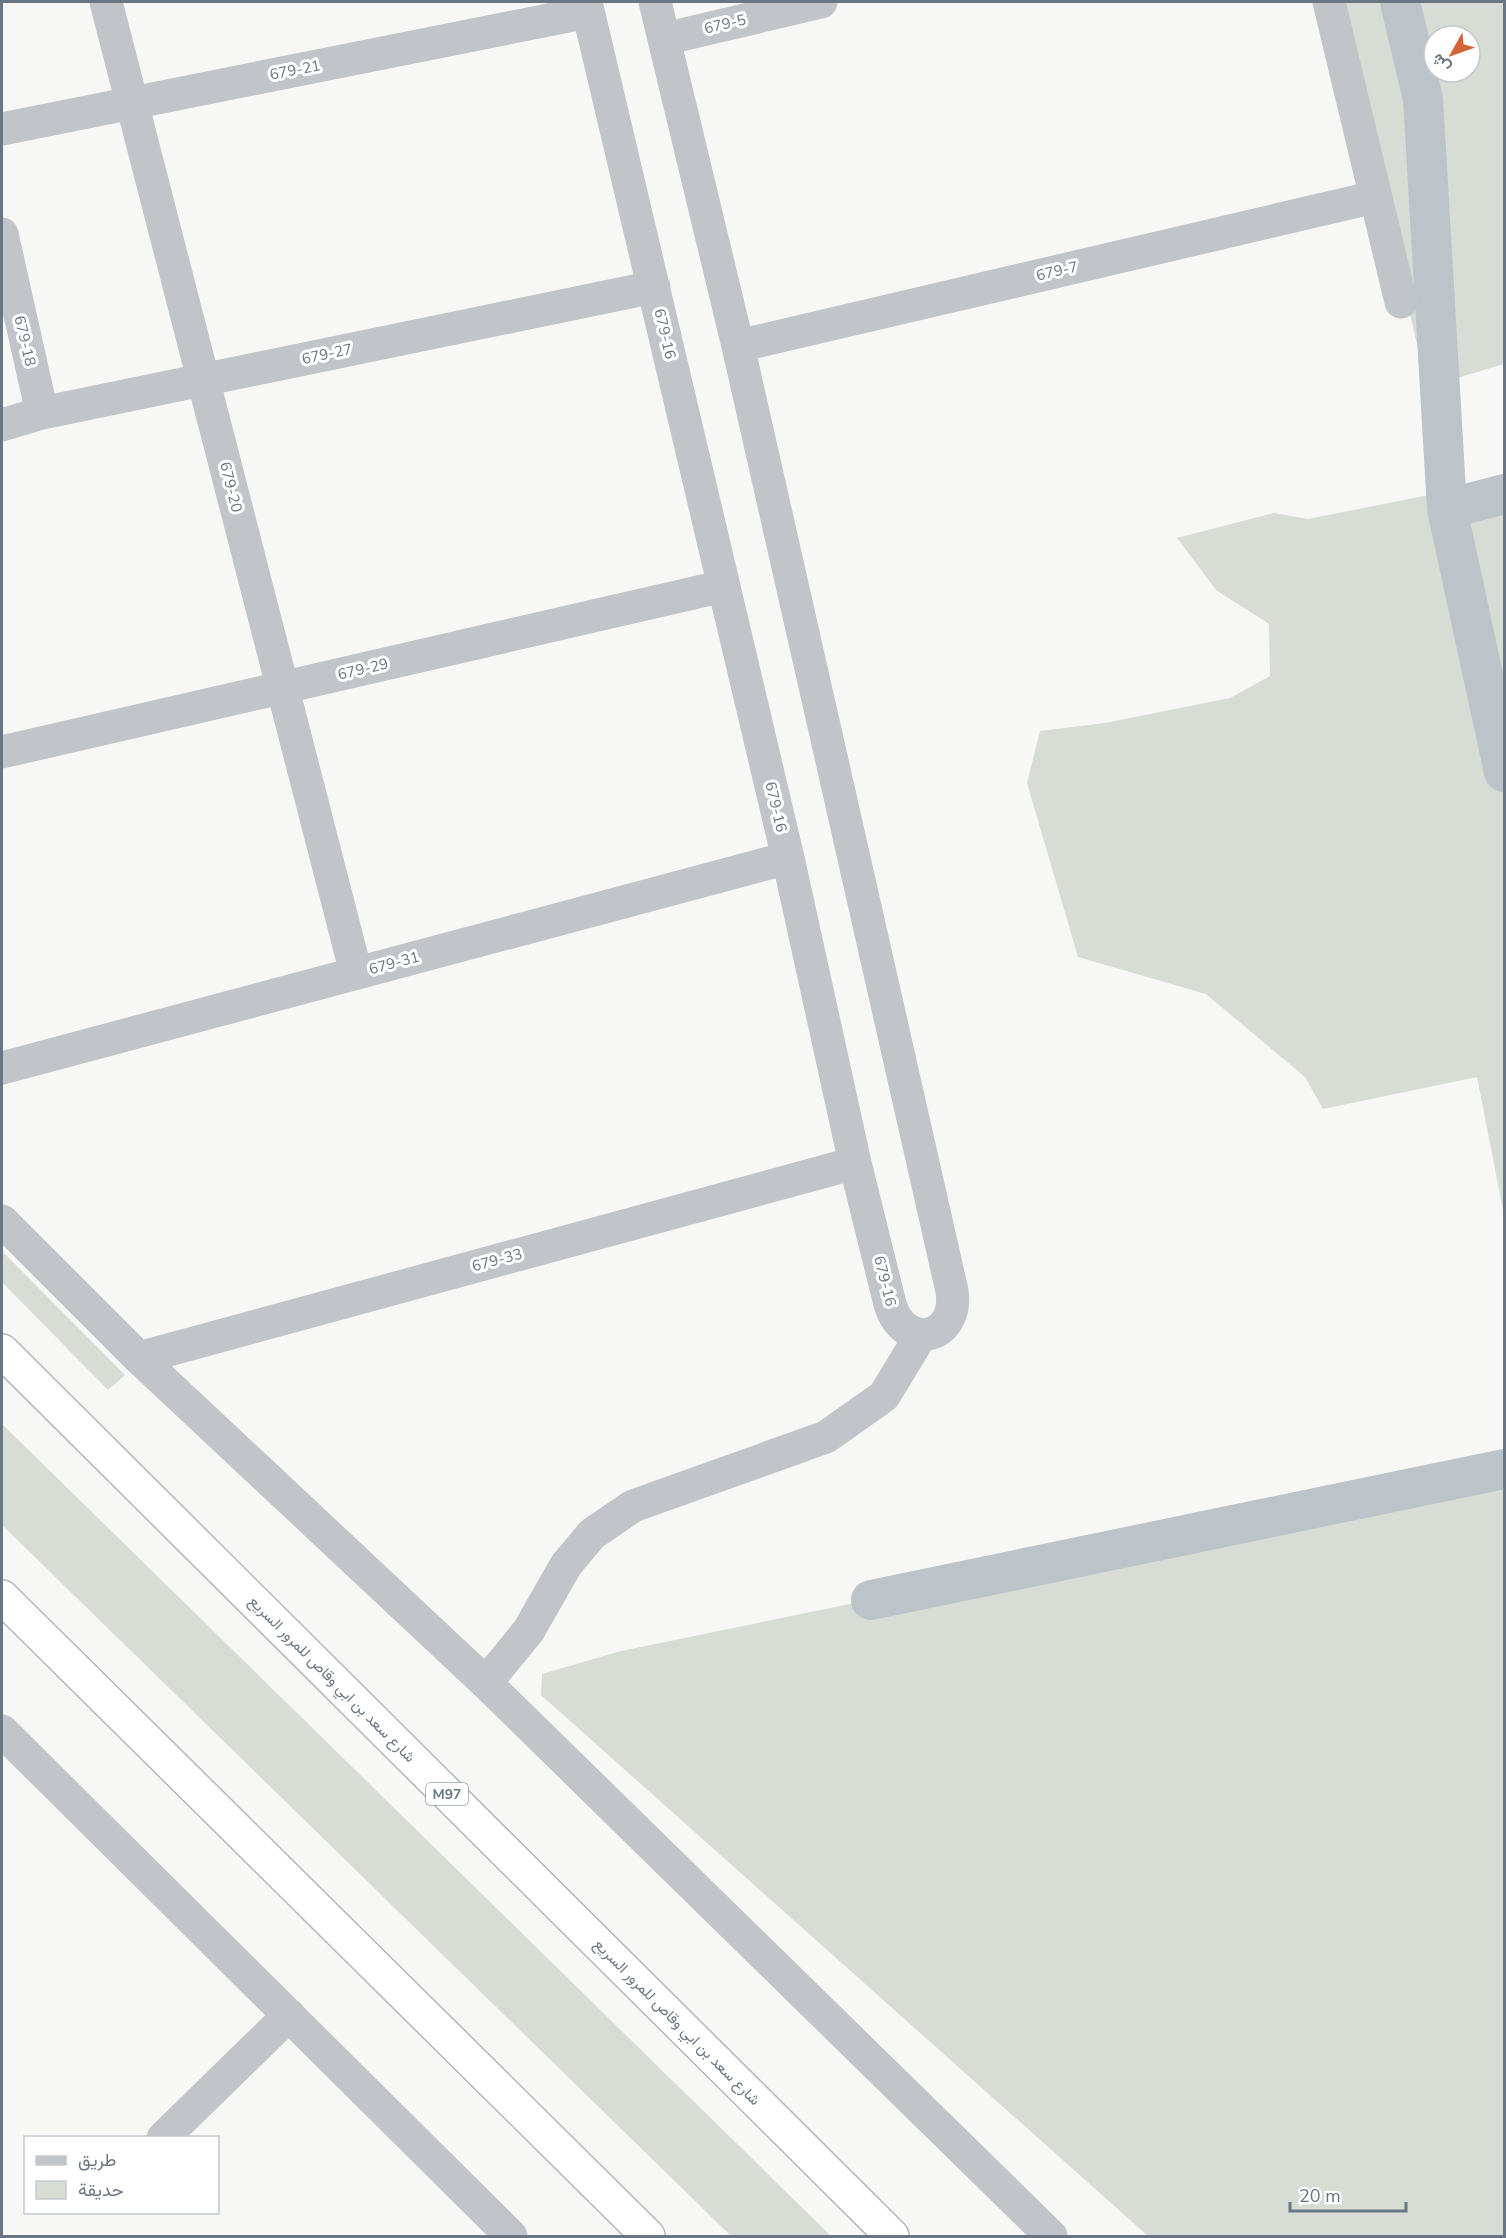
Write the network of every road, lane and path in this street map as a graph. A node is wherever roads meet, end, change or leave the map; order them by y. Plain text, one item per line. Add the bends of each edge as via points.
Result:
1 (106, 2) edge
2 (655, 2) edge
3 (821, 2) edge
4 (1329, 2) edge
5 (587, 7) edge
6 (664, 39) junction
7 (132, 103) junction
8 (2, 129) edge
9 (1375, 197) junction
10 (2, 234) edge
11 (654, 287) junction
12 (1401, 302) dead end
13 (738, 346) junction
14 (204, 380) junction
15 (42, 412) junction
16 (2, 424) edge
17 (724, 586) junction
18 (283, 687) junction
19 (2, 752) edge
20 (788, 858) junction
21 (356, 973) junction
22 (2, 1068) edge
23 (855, 1163) junction
24 (2, 1221) edge
25 (921, 1335) junction
26 (2, 1351) edge
27 (139, 1358) junction
28 (2, 1597) edge
29 (486, 1683) junction
30 (2, 1731) edge
31 (289, 2015) junction
32 (165, 2136) edge
33 (511, 2236) edge
34 (648, 2236) edge
35 (892, 2236) edge
36 (1051, 2236) edge

1 - 7 street, 679-20
2 - 6 street
3 - 6 street, 679-5
4 - 9 street
5 - 7 street, 679-21
5 - 11 street, 679-16
6 - 13 street
7 - 8 street, 679-21
7 - 14 street, 679-20
9 - 12 street
9 - 13 street, 679-7
10 - 15 street, 679-18
11 - 14 street, 679-27
11 - 17 street, 679-16
13 - 25 street via 952,1291 954,1306 949,1321 936,1332
14 - 15 street, 679-27
14 - 18 street, 679-20
15 - 16 street, 679-27
17 - 18 street, 679-29
17 - 20 street, 679-16
18 - 19 street, 679-29
18 - 21 street, 679-20
20 - 21 street, 679-31
20 - 23 street, 679-16
21 - 22 street, 679-31
23 - 25 street, 679-16 via 895,1319 906,1331
23 - 27 street, 679-33
24 - 27 street
25 - 29 street via 884,1396 826,1437 633,1506 592,1534 566,1566 530,1630
26 - 35 highway, شارع سعد بن ابي وقاص للمرور السريع / M97
27 - 29 street
28 - 34 highway
29 - 36 street
30 - 31 street
31 - 32 street
31 - 33 street

